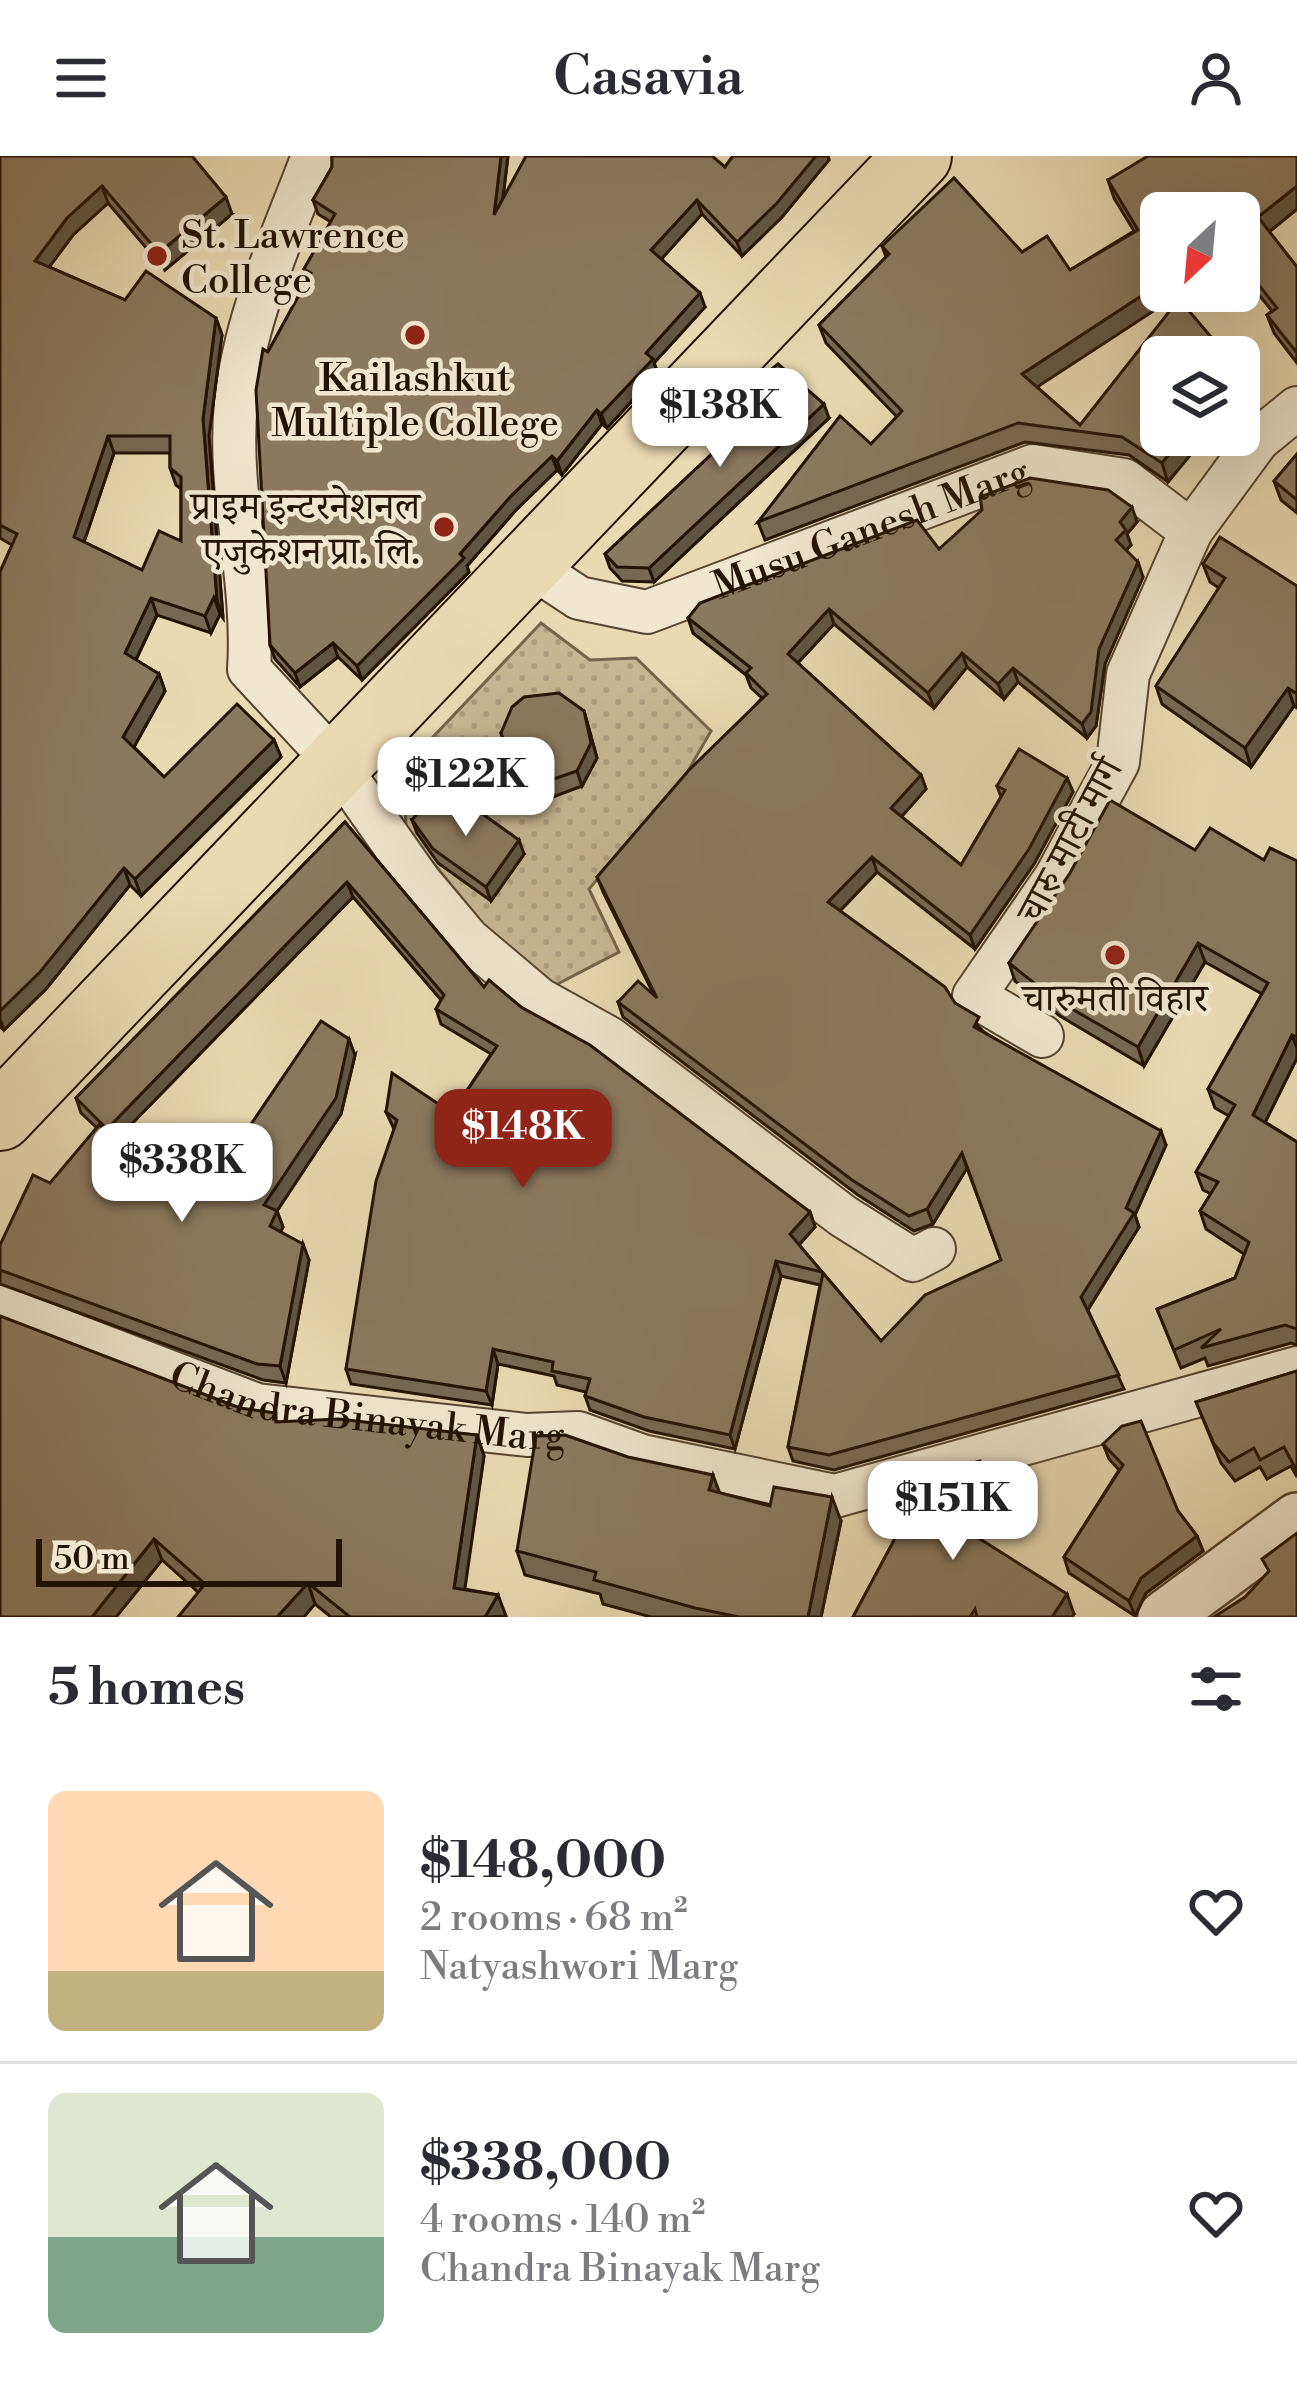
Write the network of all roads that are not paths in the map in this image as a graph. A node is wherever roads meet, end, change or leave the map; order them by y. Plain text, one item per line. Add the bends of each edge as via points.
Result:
1 (313, 156) edge
2 (907, 159) edge
3 (1297, 408) edge
4 (1191, 531) junction
5 (526, 563) junction
6 (337, 764) junction
7 (1042, 1036) dead end
8 (5, 1107) edge
9 (934, 1249) dead end
10 (0, 1307) edge
11 (1297, 1368) edge
12 (1297, 1519) edge
13 (1164, 1617) edge

1 - 6 street via 251,320 236,404 237,471 253,617 249,669
2 - 5 highway
3 - 4 street via 1258,440
4 - 5 street, Musu Ganesh Marg via 1124,480 1034,466 647,612 578,598
4 - 7 street, चारु माटी मार्ग via 1128,674 1118,762 1056,877 974,996
5 - 6 highway
6 - 8 highway
6 - 9 street via 468,939 538,999 609,1038 842,1216 913,1259
10 - 11 street, Chandra Binayak Marg via 257,1405 527,1435 578,1433 642,1456 835,1496
12 - 13 street

